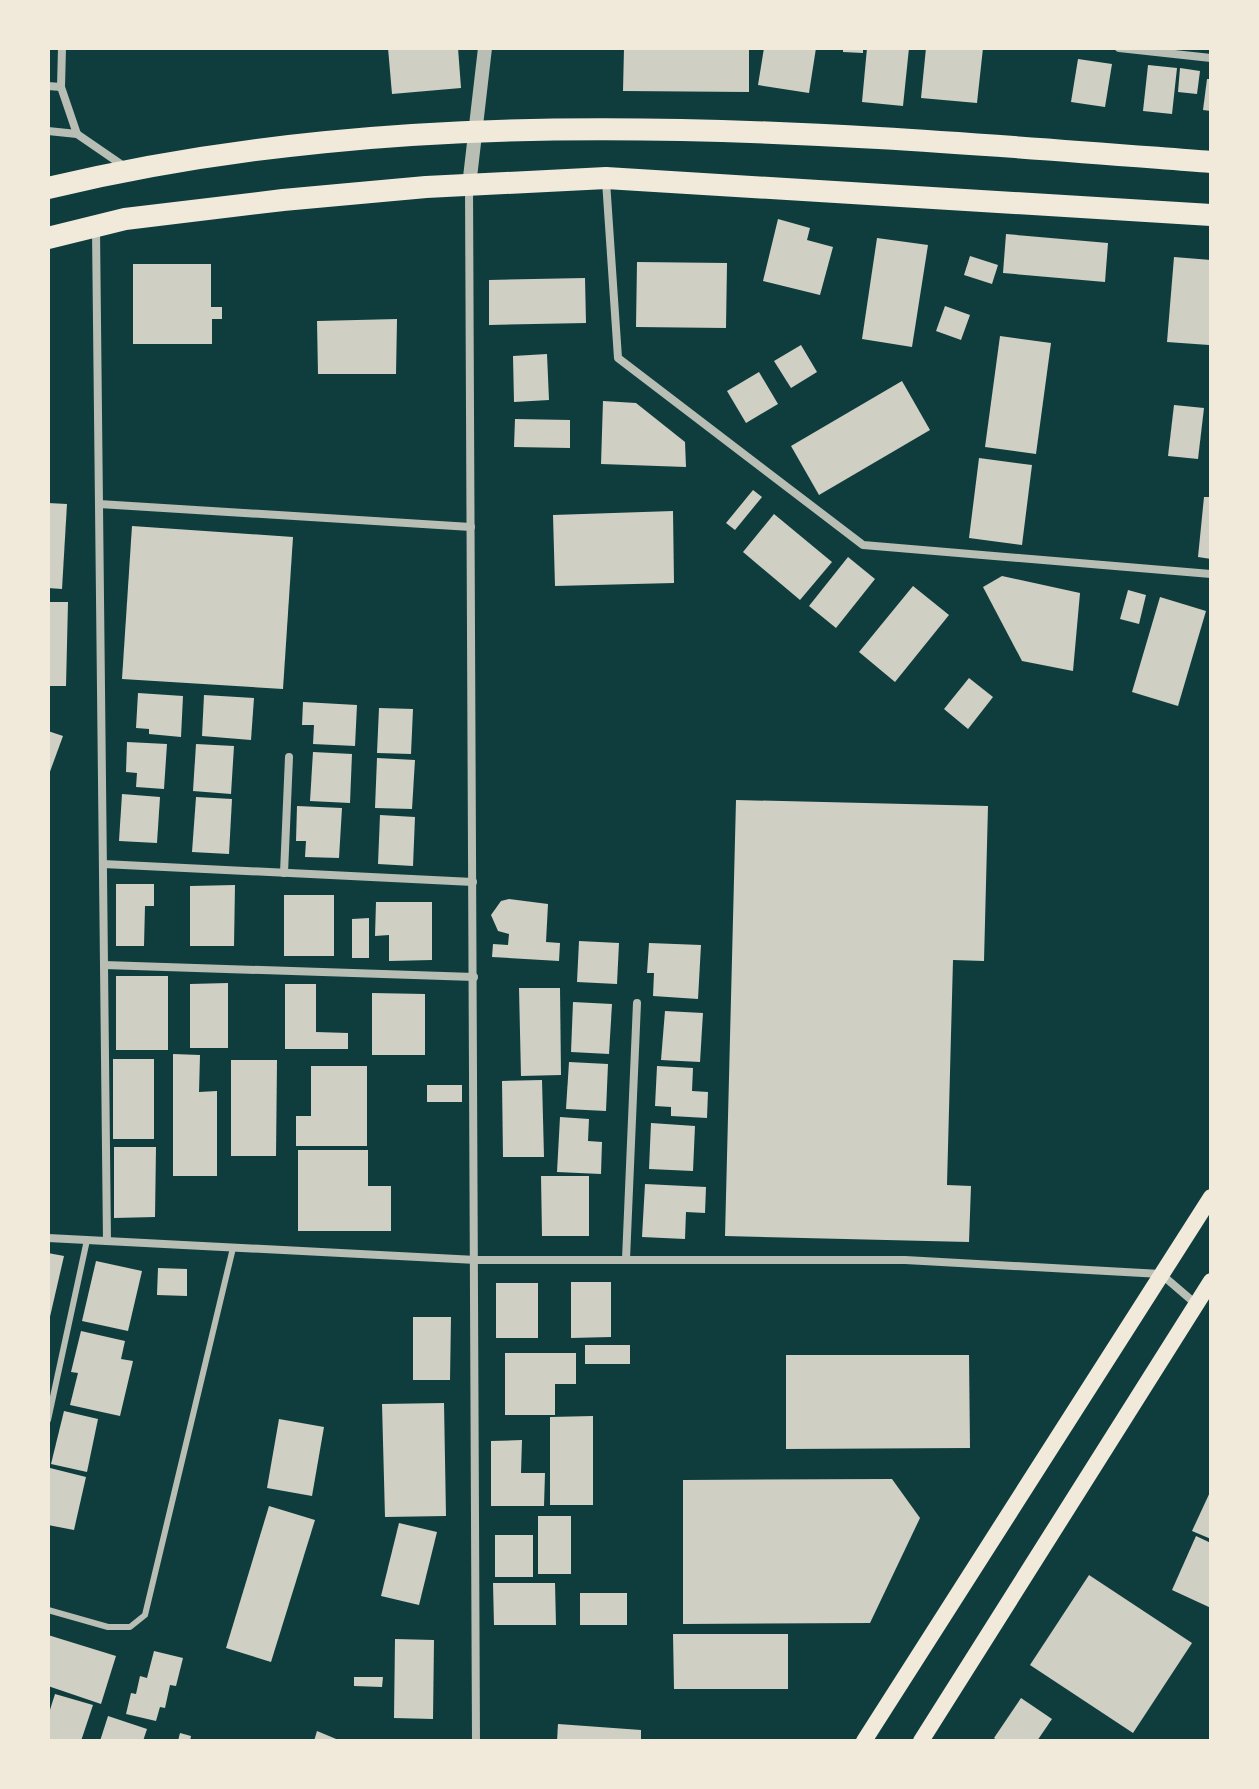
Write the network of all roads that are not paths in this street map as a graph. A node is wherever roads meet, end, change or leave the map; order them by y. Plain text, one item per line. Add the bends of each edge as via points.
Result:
1 (62, 48) edge
2 (485, 48) edge
3 (1119, 48) edge
4 (1211, 58) edge
5 (48, 86) edge
6 (61, 87) junction
7 (48, 131) edge
8 (473, 133) junction
9 (77, 134) junction
10 (1211, 162) edge
11 (128, 169) junction
12 (606, 178) junction
13 (469, 186) junction
14 (48, 188) edge
15 (1211, 215) edge
16 (96, 226) junction
17 (48, 238) edge
18 (99, 504) junction
19 (471, 527) junction
20 (1211, 574) edge
21 (289, 757) dead end
22 (103, 864) junction
23 (284, 873) junction
24 (473, 882) junction
25 (104, 965) junction
26 (474, 977) junction
27 (637, 1003) dead end
28 (1211, 1197) edge
29 (48, 1238) edge
30 (87, 1240) junction
31 (107, 1241) junction
32 (233, 1248) junction
33 (626, 1259) junction
34 (476, 1260) junction
35 (1161, 1274) junction
36 (1211, 1281) edge
37 (1196, 1304) junction
38 (48, 1420) edge
39 (48, 1610) edge
40 (476, 1741) edge
41 (864, 1741) edge
42 (921, 1741) edge

1 - 6 street
2 - 8 street
3 - 4 street
5 - 6 street
6 - 9 street
7 - 9 street
8 - 10 highway via 739,129
8 - 11 highway via 300,145
8 - 13 street
9 - 11 street
11 - 14 highway
12 - 13 highway
12 - 15 highway
12 - 20 street via 618,358 863,545
13 - 16 highway via 283,200
13 - 19 street
16 - 17 highway
16 - 18 street
18 - 19 street
18 - 22 street
19 - 24 street
21 - 23 street
22 - 23 street
22 - 25 street
23 - 24 street
24 - 26 street
25 - 26 street
25 - 31 street
26 - 34 street
27 - 33 street
28 - 35 main road
29 - 30 street
30 - 31 street
30 - 38 lane
31 - 32 street
32 - 34 street
32 - 39 lane via 145,1615 130,1627 108,1627
33 - 34 street
33 - 35 street via 905,1260
34 - 40 street
35 - 37 street
35 - 41 main road
36 - 37 main road
37 - 42 main road

